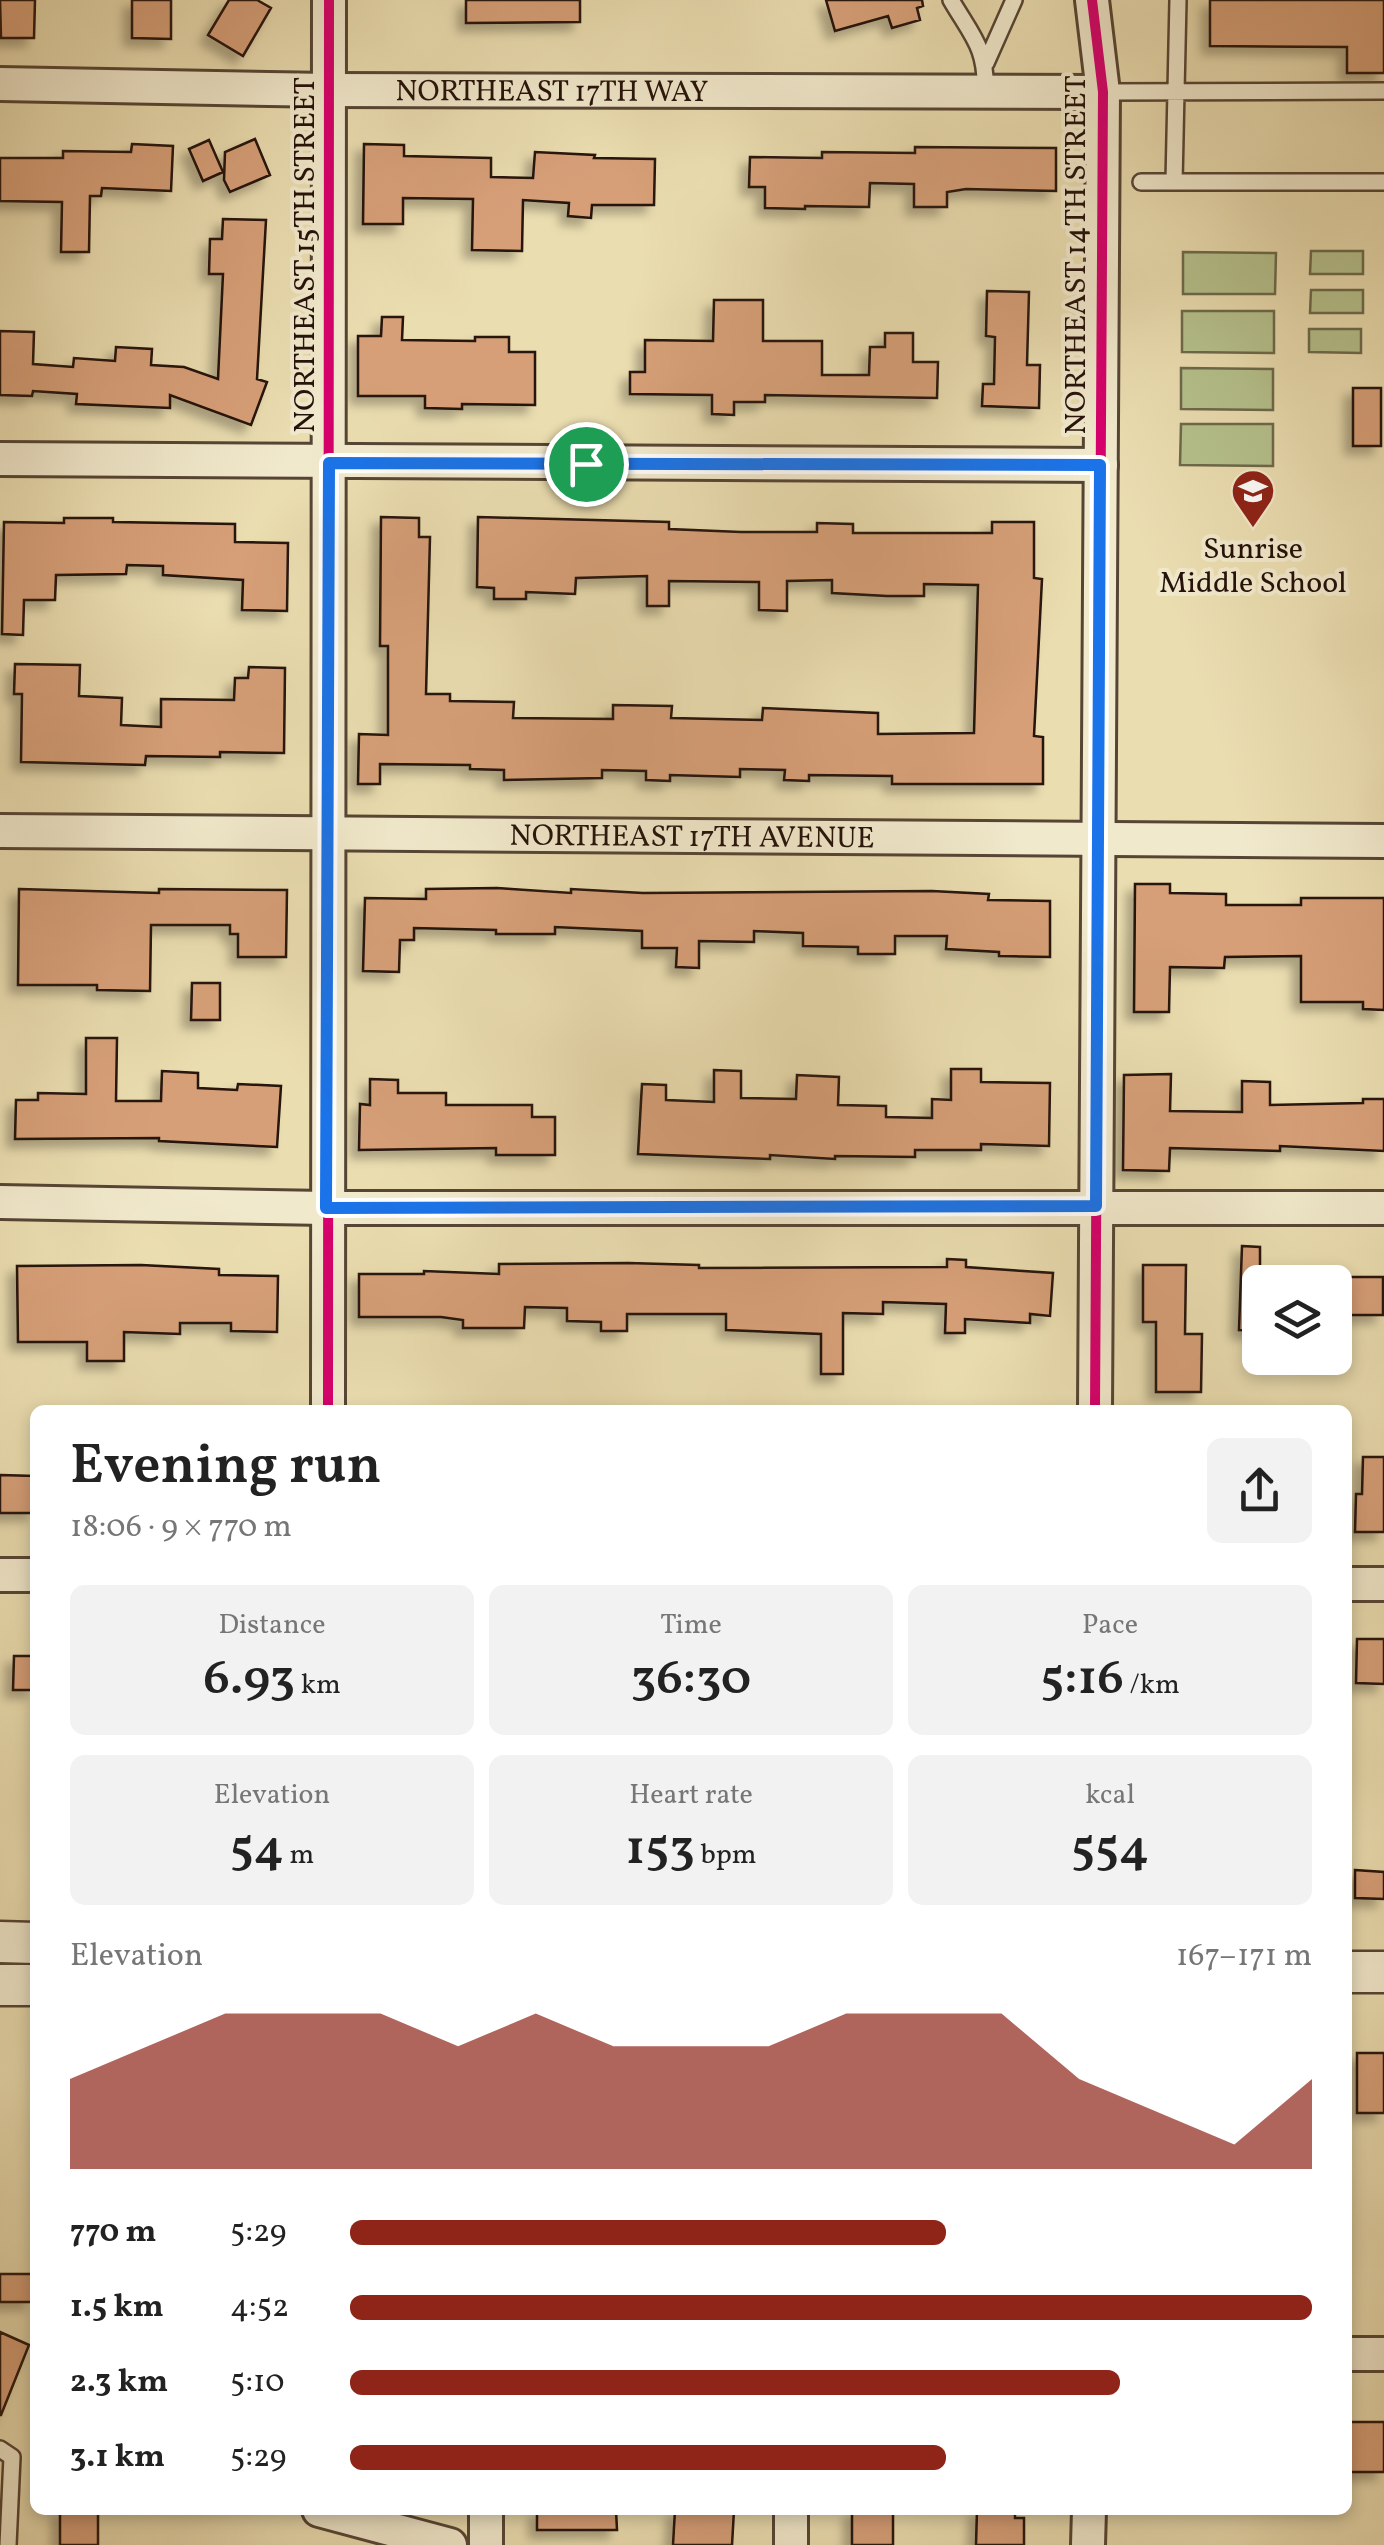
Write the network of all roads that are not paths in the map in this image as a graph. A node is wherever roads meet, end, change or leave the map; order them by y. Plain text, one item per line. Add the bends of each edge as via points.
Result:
1 (329, 0) edge
2 (951, 0) edge
3 (1014, 0) edge
4 (1092, 0) edge
5 (1178, 0) edge
6 (986, 77) junction
7 (0, 84) edge
8 (329, 90) junction
9 (1384, 91) edge
10 (1103, 92) junction
11 (1176, 92) junction
12 (1141, 182) dead end
13 (1174, 182) junction
14 (1384, 182) edge
15 (0, 459) edge
16 (329, 463) junction
17 (1100, 465) junction
18 (0, 831) edge
19 (327, 835) junction
20 (1099, 840) junction
21 (1384, 841) edge
22 (0, 1202) edge
23 (1096, 1206) junction
24 (326, 1208) junction
25 (1384, 1208) edge
26 (328, 1405) edge
27 (1095, 1405) edge
28 (0, 1575) edge
29 (30, 1575) edge
30 (1352, 1584) edge
31 (1384, 1584) edge
32 (0, 1942) edge
33 (30, 1942) edge
34 (1352, 1972) edge
35 (1384, 1972) edge
36 (0, 1985) edge
37 (30, 1985) edge
38 (1352, 2354) edge
39 (1384, 2354) edge
40 (0, 2448) edge
41 (338, 2515) edge
42 (486, 2515) edge
43 (791, 2515) edge
44 (1088, 2515) edge
45 (8, 2545) edge
46 (450, 2545) edge
47 (486, 2545) edge
48 (791, 2545) edge
49 (1088, 2545) edge

1 - 8 street, NORTHEAST 15TH STREET
2 - 6 lane via 979,45
3 - 6 lane
4 - 10 street, NORTHEAST 14TH STREET
5 - 11 lane
6 - 8 street, NORTHEAST 17TH WAY
6 - 10 street, NORTHEAST 17TH WAY
7 - 8 street, NORTHEAST 17TH WAY
8 - 16 street, NORTHEAST 15TH STREET
9 - 11 lane
10 - 11 lane
10 - 17 street, NORTHEAST 14TH STREET
11 - 13 lane
12 - 13 lane
13 - 14 lane
15 - 16 street
16 - 17 street
16 - 19 street, NORTHEAST 15TH STREET
17 - 20 street, NORTHEAST 14TH STREET
18 - 19 street, NORTHEAST 17TH AVENUE
19 - 20 street, NORTHEAST 17TH AVENUE
19 - 24 street, NORTHEAST 15TH STREET
20 - 21 street, NORTHEAST 17TH AVENUE
20 - 23 street, NORTHEAST 14TH STREET
22 - 24 street
23 - 24 street
23 - 25 street
23 - 27 street, NORTHEAST 14TH STREET
24 - 26 street, NORTHEAST 15TH STREET
28 - 29 street
30 - 31 street
32 - 33 street
34 - 35 street
36 - 37 street
38 - 39 street
40 - 45 lane via 12,2457
41 - 46 street
42 - 47 street
43 - 48 street
44 - 49 street

